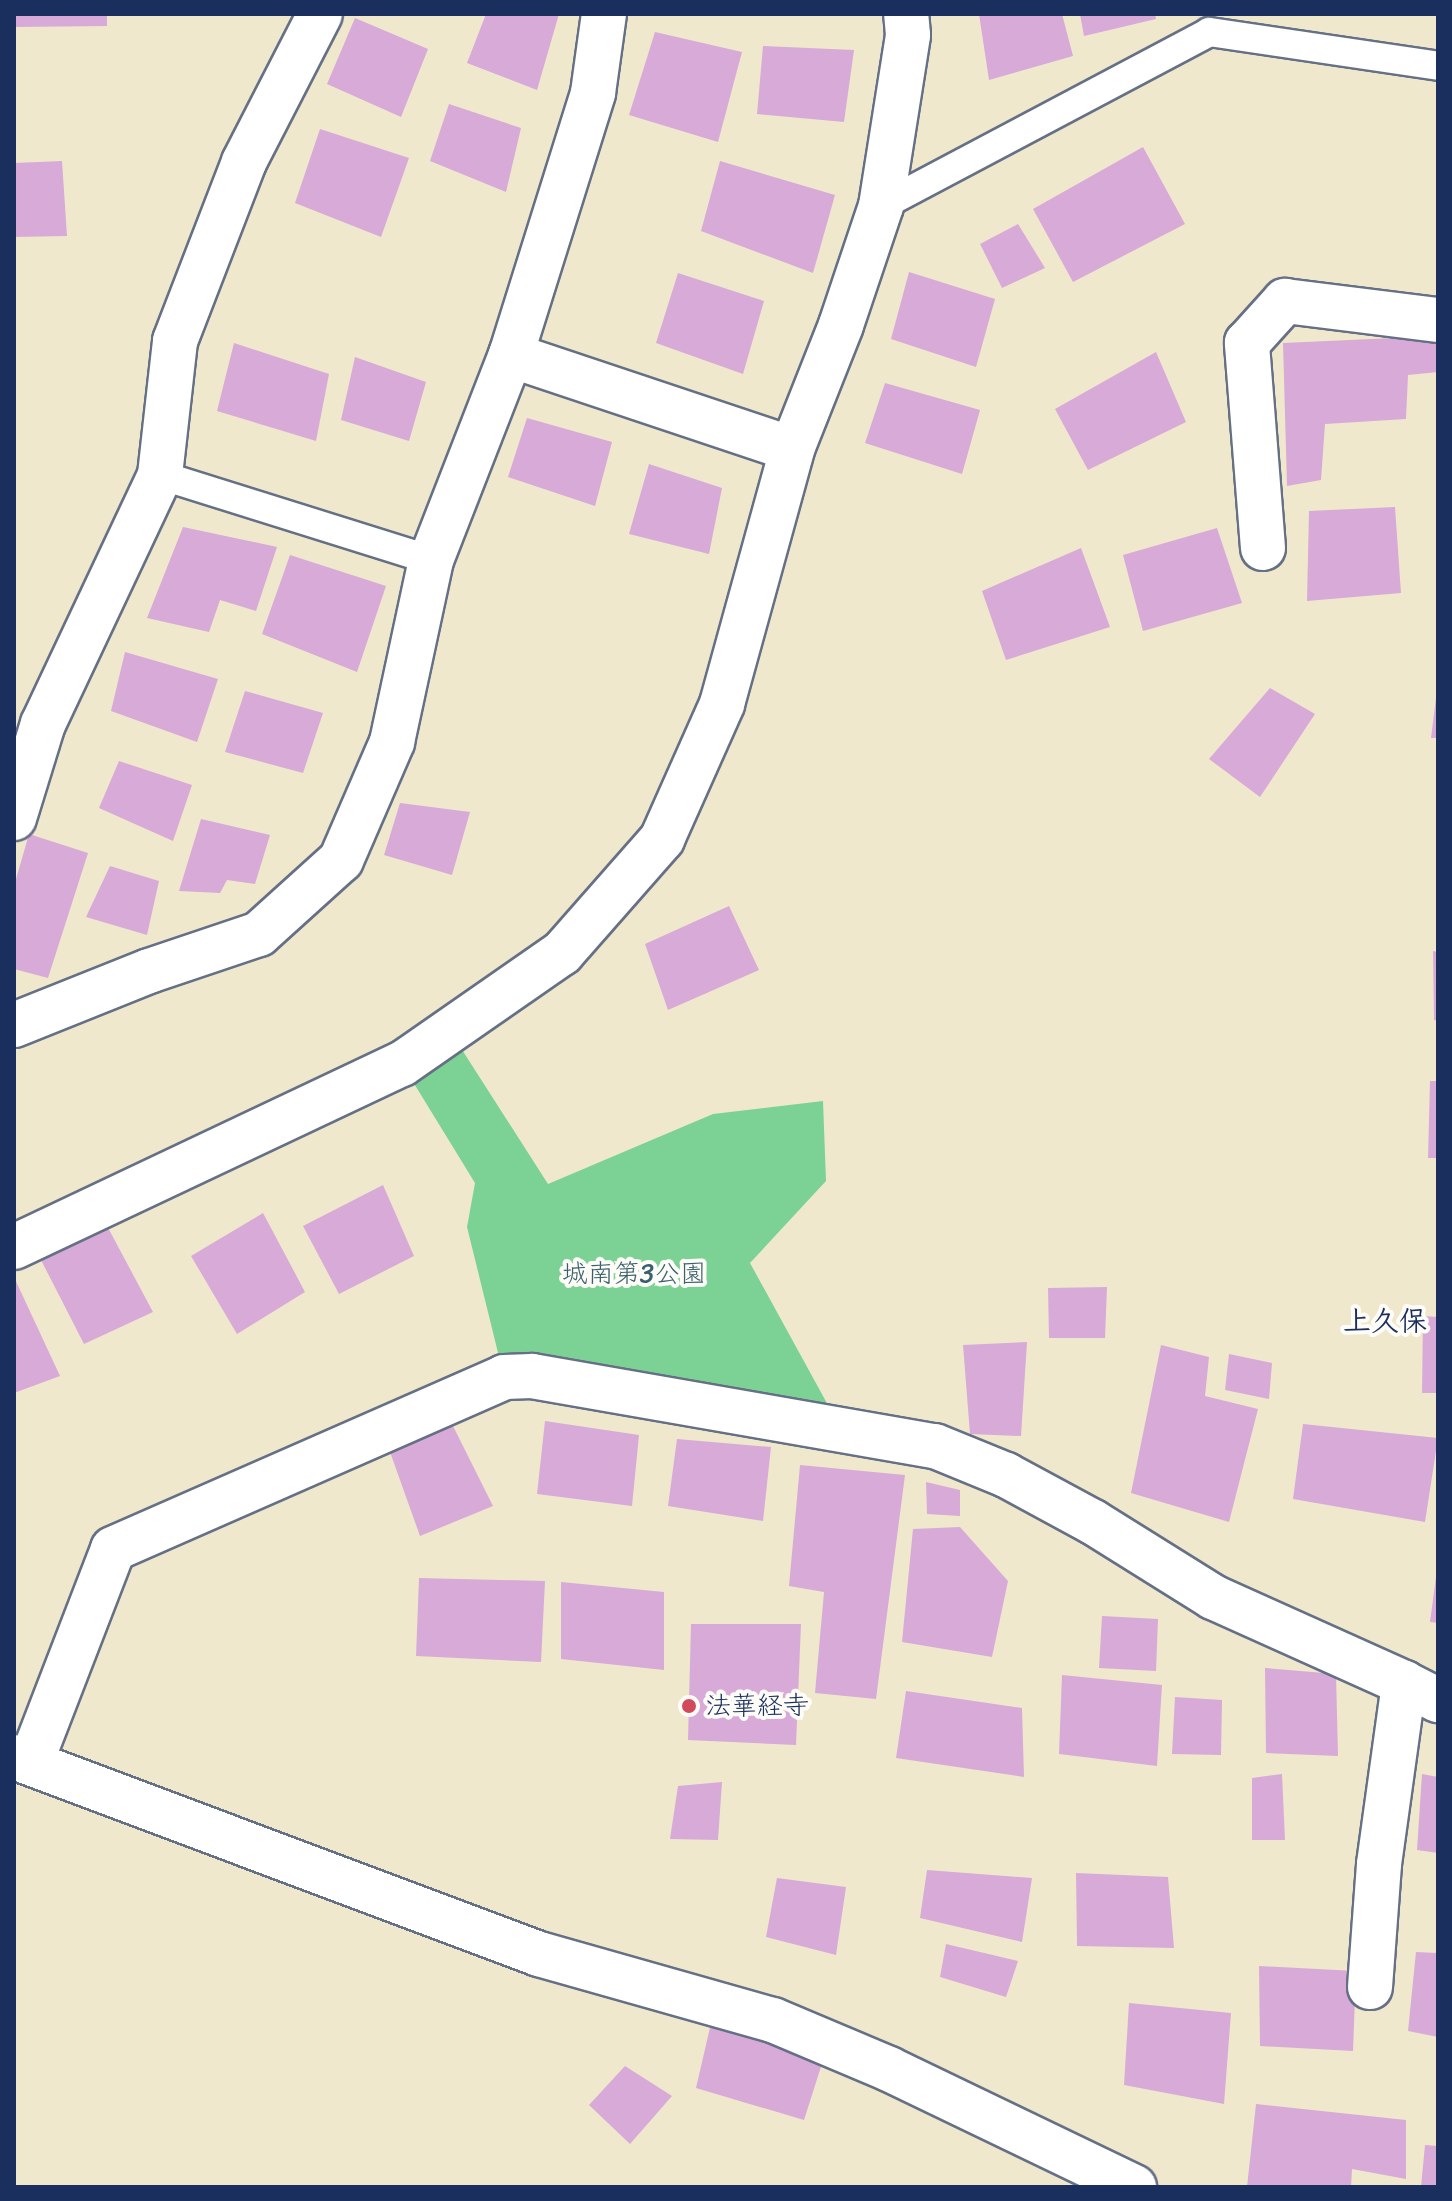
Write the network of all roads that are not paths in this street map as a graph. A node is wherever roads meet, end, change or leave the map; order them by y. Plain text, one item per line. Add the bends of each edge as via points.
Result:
1 (320, 14) edge
2 (604, 14) edge
3 (906, 14) edge
4 (1207, 23) edge
5 (1438, 66) edge
6 (881, 206) junction
7 (1438, 320) edge
8 (511, 355) junction
9 (792, 449) junction
10 (160, 475) junction
11 (1263, 548) dead end
12 (431, 560) junction
13 (14, 818) edge
14 (14, 1025) edge
15 (14, 1247) edge
16 (1421, 1692) edge
17 (22, 1759) edge
18 (1370, 1987) dead end
19 (1134, 2187) edge

1 - 10 street via 244,162 175,341
2 - 8 street via 593,93
3 - 6 street via 908,35
4 - 5 lane
4 - 6 lane
6 - 9 street
7 - 11 street via 1285,301 1247,343
8 - 9 street
8 - 12 street
9 - 15 street via 722,704 662,839 562,953 402,1064
10 - 12 lane
10 - 13 street via 43,724
12 - 14 street via 392,742 341,860 259,934
16 - 17 street via 1213,1597 1056,1502 935,1446 532,1376 504,1377 113,1549
16 - 18 street via 1379,1864
17 - 19 street via 525,1949 773,2020 889,2069

